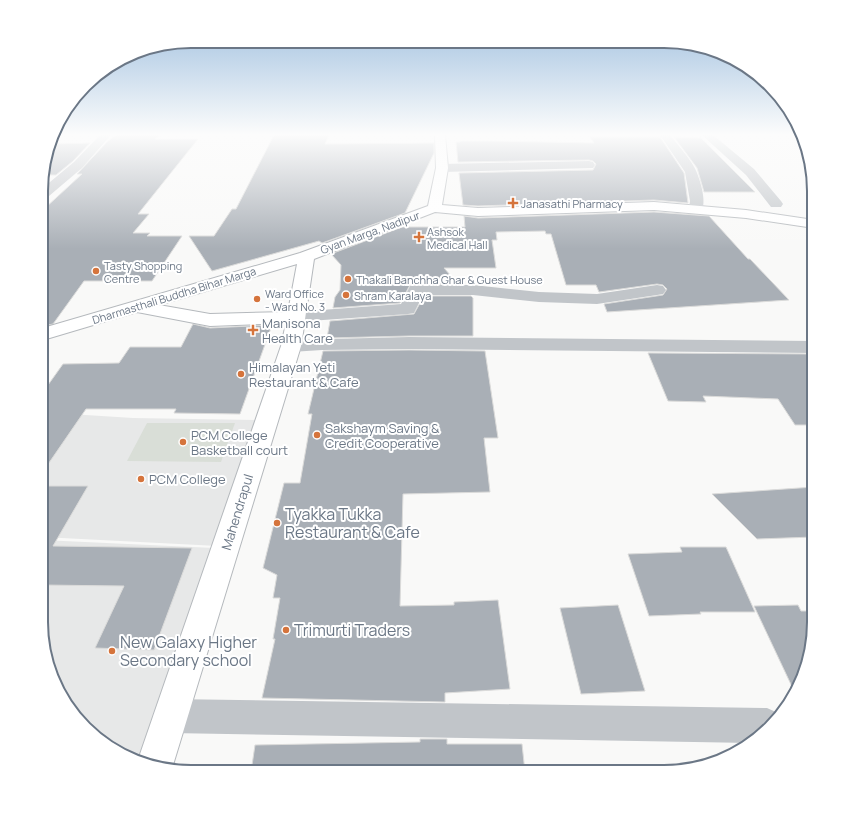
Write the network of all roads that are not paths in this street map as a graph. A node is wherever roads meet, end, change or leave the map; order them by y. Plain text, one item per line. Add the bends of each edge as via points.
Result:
1 (68, 173) edge
2 (441, 173) edge
3 (691, 173) edge
4 (751, 173) edge
5 (48, 190) edge
6 (776, 204) dead end
7 (434, 208) junction
8 (696, 209) junction
9 (807, 223) edge
10 (306, 256) junction
11 (657, 290) dead end
12 (137, 306) junction
13 (295, 317) junction
14 (48, 333) edge
15 (291, 346) junction
16 (807, 347) edge
17 (170, 716) junction
18 (762, 726) edge
19 (156, 761) edge

1 - 5 street
2 - 7 main road
3 - 8 street
4 - 6 street
7 - 8 main road via 478,212 654,206
7 - 10 main road, Gyan Marga, Nadipur
8 - 9 main road
10 - 12 main road, Dharmasthali Buddha Bihar Marga
10 - 13 main road, Mahendrapul
11 - 13 street via 597,299 539,297 474,290 416,290 408,309
12 - 13 main road via 210,320
12 - 14 main road, Dharmasthali Buddha Bihar Marga
13 - 15 main road, Mahendrapul
15 - 16 street via 409,343
15 - 17 main road, Mahendrapul
17 - 18 street
17 - 19 main road, Mahendrapul

